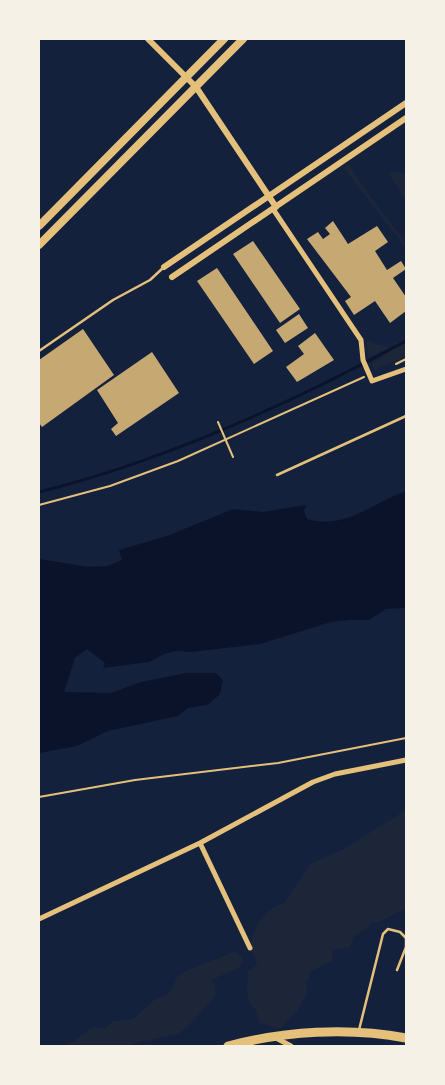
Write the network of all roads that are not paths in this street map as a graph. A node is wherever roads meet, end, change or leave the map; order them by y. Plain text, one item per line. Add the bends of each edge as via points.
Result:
1 (148, 39) edge
2 (224, 39) edge
3 (243, 39) edge
4 (187, 77) junction
5 (196, 87) junction
6 (406, 103) edge
7 (406, 118) edge
8 (269, 196) junction
9 (274, 208) junction
10 (39, 226) edge
11 (39, 245) edge
12 (164, 267) joint
13 (172, 277) dead end
14 (39, 351) edge
15 (406, 369) edge
16 (406, 416) edge
17 (277, 475) dead end
18 (406, 760) edge
19 (200, 843) junction
20 (39, 919) edge
21 (250, 948) dead end
22 (397, 970) dead end
23 (359, 1032) junction
24 (275, 1037) junction
25 (406, 1038) edge
26 (228, 1046) edge
27 (291, 1046) edge

1 - 4 street
2 - 4 main road
3 - 5 main road
4 - 5 street
4 - 10 main road
5 - 8 street
5 - 11 main road
6 - 8 street
7 - 9 street
8 - 9 street
8 - 12 street
9 - 13 street
9 - 15 street via 361,340 364,360 374,382
12 - 14 lane via 150,280 113,300
16 - 17 lane
18 - 19 street via 324,777
19 - 20 street
19 - 21 street
22 - 23 lane via 406,938 400,932 388,929 383,934
23 - 24 highway
23 - 25 highway
24 - 26 highway
24 - 27 street

